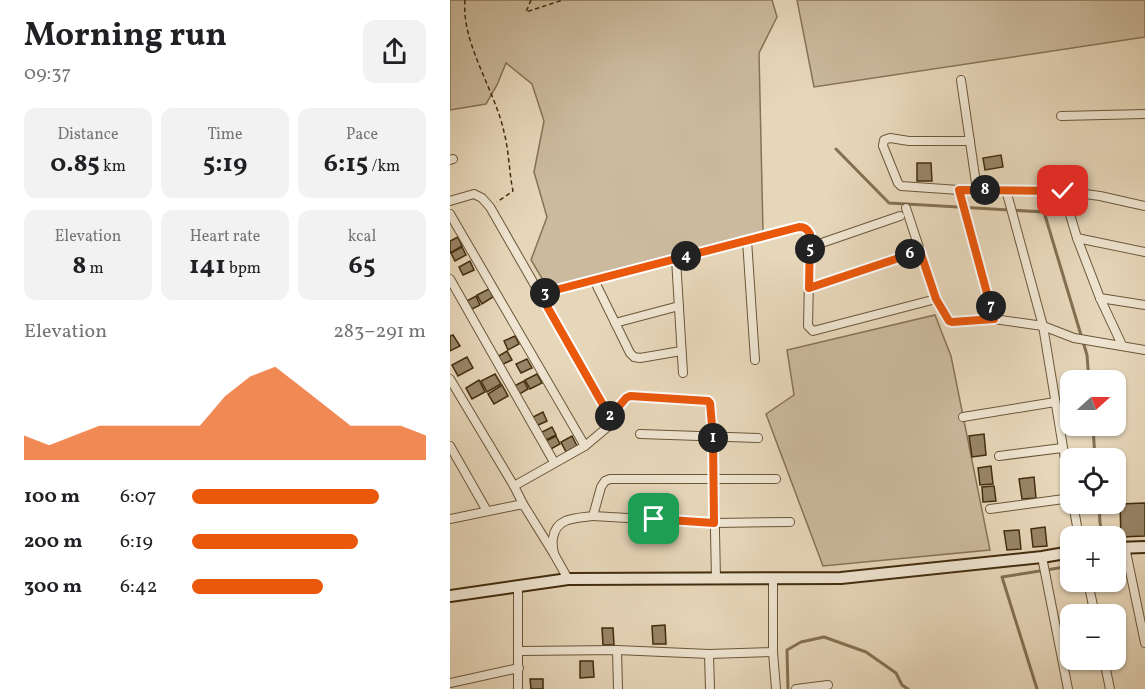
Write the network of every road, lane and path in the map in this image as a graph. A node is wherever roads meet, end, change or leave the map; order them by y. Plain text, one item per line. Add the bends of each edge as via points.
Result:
1 (465, 0) edge
2 (531, 0) edge
3 (563, 0) edge
4 (961, 80) dead end
5 (1145, 114) edge
6 (1061, 116) dead end
7 (970, 141) junction
8 (959, 190) junction
9 (977, 190) junction
10 (1006, 190) junction
11 (1063, 191) junction
12 (450, 201) edge
13 (1145, 206) edge
14 (490, 207) junction
15 (906, 208) dead end
16 (450, 214) edge
17 (900, 216) dead end
18 (1077, 238) junction
19 (747, 240) junction
20 (810, 247) junction
21 (920, 251) junction
22 (1145, 252) edge
23 (676, 259) junction
24 (450, 279) edge
25 (594, 280) junction
26 (809, 288) junction
27 (540, 294) junction
28 (1101, 298) junction
29 (936, 299) junction
30 (1145, 305) edge
31 (679, 306) junction
32 (994, 319) junction
33 (615, 323) junction
34 (1043, 326) junction
35 (1122, 345) junction
36 (1145, 350) edge
37 (681, 351) junction
38 (755, 360) dead end
39 (683, 373) dead end
40 (450, 379) edge
41 (1055, 402) junction
42 (610, 417) junction
43 (963, 417) dead end
44 (640, 434) dead end
45 (713, 437) junction
46 (758, 438) dead end
47 (450, 446) edge
48 (585, 446) junction
49 (1060, 448) edge
50 (1062, 448) edge
51 (999, 456) dead end
52 (554, 462) junction
53 (776, 479) dead end
54 (713, 480) junction
55 (514, 486) junction
56 (1060, 498) edge
57 (523, 504) junction
58 (990, 508) dead end
59 (487, 511) junction
60 (593, 516) junction
61 (450, 519) edge
62 (790, 522) dead end
63 (714, 523) junction
64 (1145, 547) edge
65 (1126, 548) edge
66 (554, 554) junction
67 (1060, 554) edge
68 (1042, 557) junction
69 (1126, 574) edge
70 (568, 579) junction
71 (716, 579) junction
72 (773, 579) junction
73 (518, 586) junction
74 (450, 596) edge
75 (1145, 643) edge
76 (617, 650) junction
77 (519, 651) junction
78 (773, 652) junction
79 (709, 654) junction
80 (519, 668) junction
81 (1106, 670) edge
82 (450, 683) edge
83 (828, 685) dead end
84 (518, 689) edge
85 (618, 689) edge
86 (710, 689) edge
87 (776, 689) edge
88 (796, 689) edge
89 (1068, 689) edge
90 (1110, 689) edge

1 - 14 path via 471,40 505,132 513,191
2 - 3 path via 526,12
4 - 7 street
5 - 6 street
7 - 8 street via 884,140 883,146 901,186
7 - 9 street
8 - 9 street
8 - 32 street
9 - 10 street
10 - 11 street
10 - 34 street
11 - 13 street
11 - 18 street
12 - 14 street via 474,194
14 - 27 street
15 - 21 street
16 - 48 street
17 - 20 street
18 - 22 street
18 - 28 street
19 - 20 street via 804,227 810,234
19 - 23 street
19 - 38 street
20 - 26 street
21 - 26 street
21 - 29 street
23 - 25 street
23 - 31 street
24 - 52 street
25 - 27 street
25 - 33 street
26 - 29 street via 808,326 813,331
27 - 42 street
28 - 30 street
28 - 35 street
29 - 32 street via 949,321
31 - 33 street
31 - 37 street
32 - 34 street
33 - 37 street via 634,357
34 - 35 street via 1074,338
34 - 41 street
35 - 36 street
37 - 39 street
40 - 55 street
41 - 43 street
41 - 50 street
42 - 45 street via 630,396 708,401
42 - 48 street via 610,425
44 - 45 street
45 - 46 street
45 - 54 street
47 - 59 street
48 - 52 street
49 - 51 street
52 - 55 street
53 - 54 street
54 - 60 street via 610,479 601,487
54 - 63 street
55 - 57 street
56 - 58 street
57 - 59 street
57 - 66 street
59 - 61 street
60 - 63 street
60 - 66 street via 562,522 553,537
62 - 63 street
63 - 71 street
64 - 65 main road
66 - 70 street
67 - 68 main road
68 - 72 main road via 841,578
68 - 89 street
69 - 75 street
70 - 71 main road
70 - 73 main road
71 - 72 main road
72 - 78 street
73 - 74 main road
73 - 77 street
76 - 77 street
76 - 79 street
76 - 85 street
77 - 80 street
78 - 79 street
78 - 87 street
79 - 86 street
80 - 82 street
80 - 84 street
81 - 90 street
83 - 88 street

